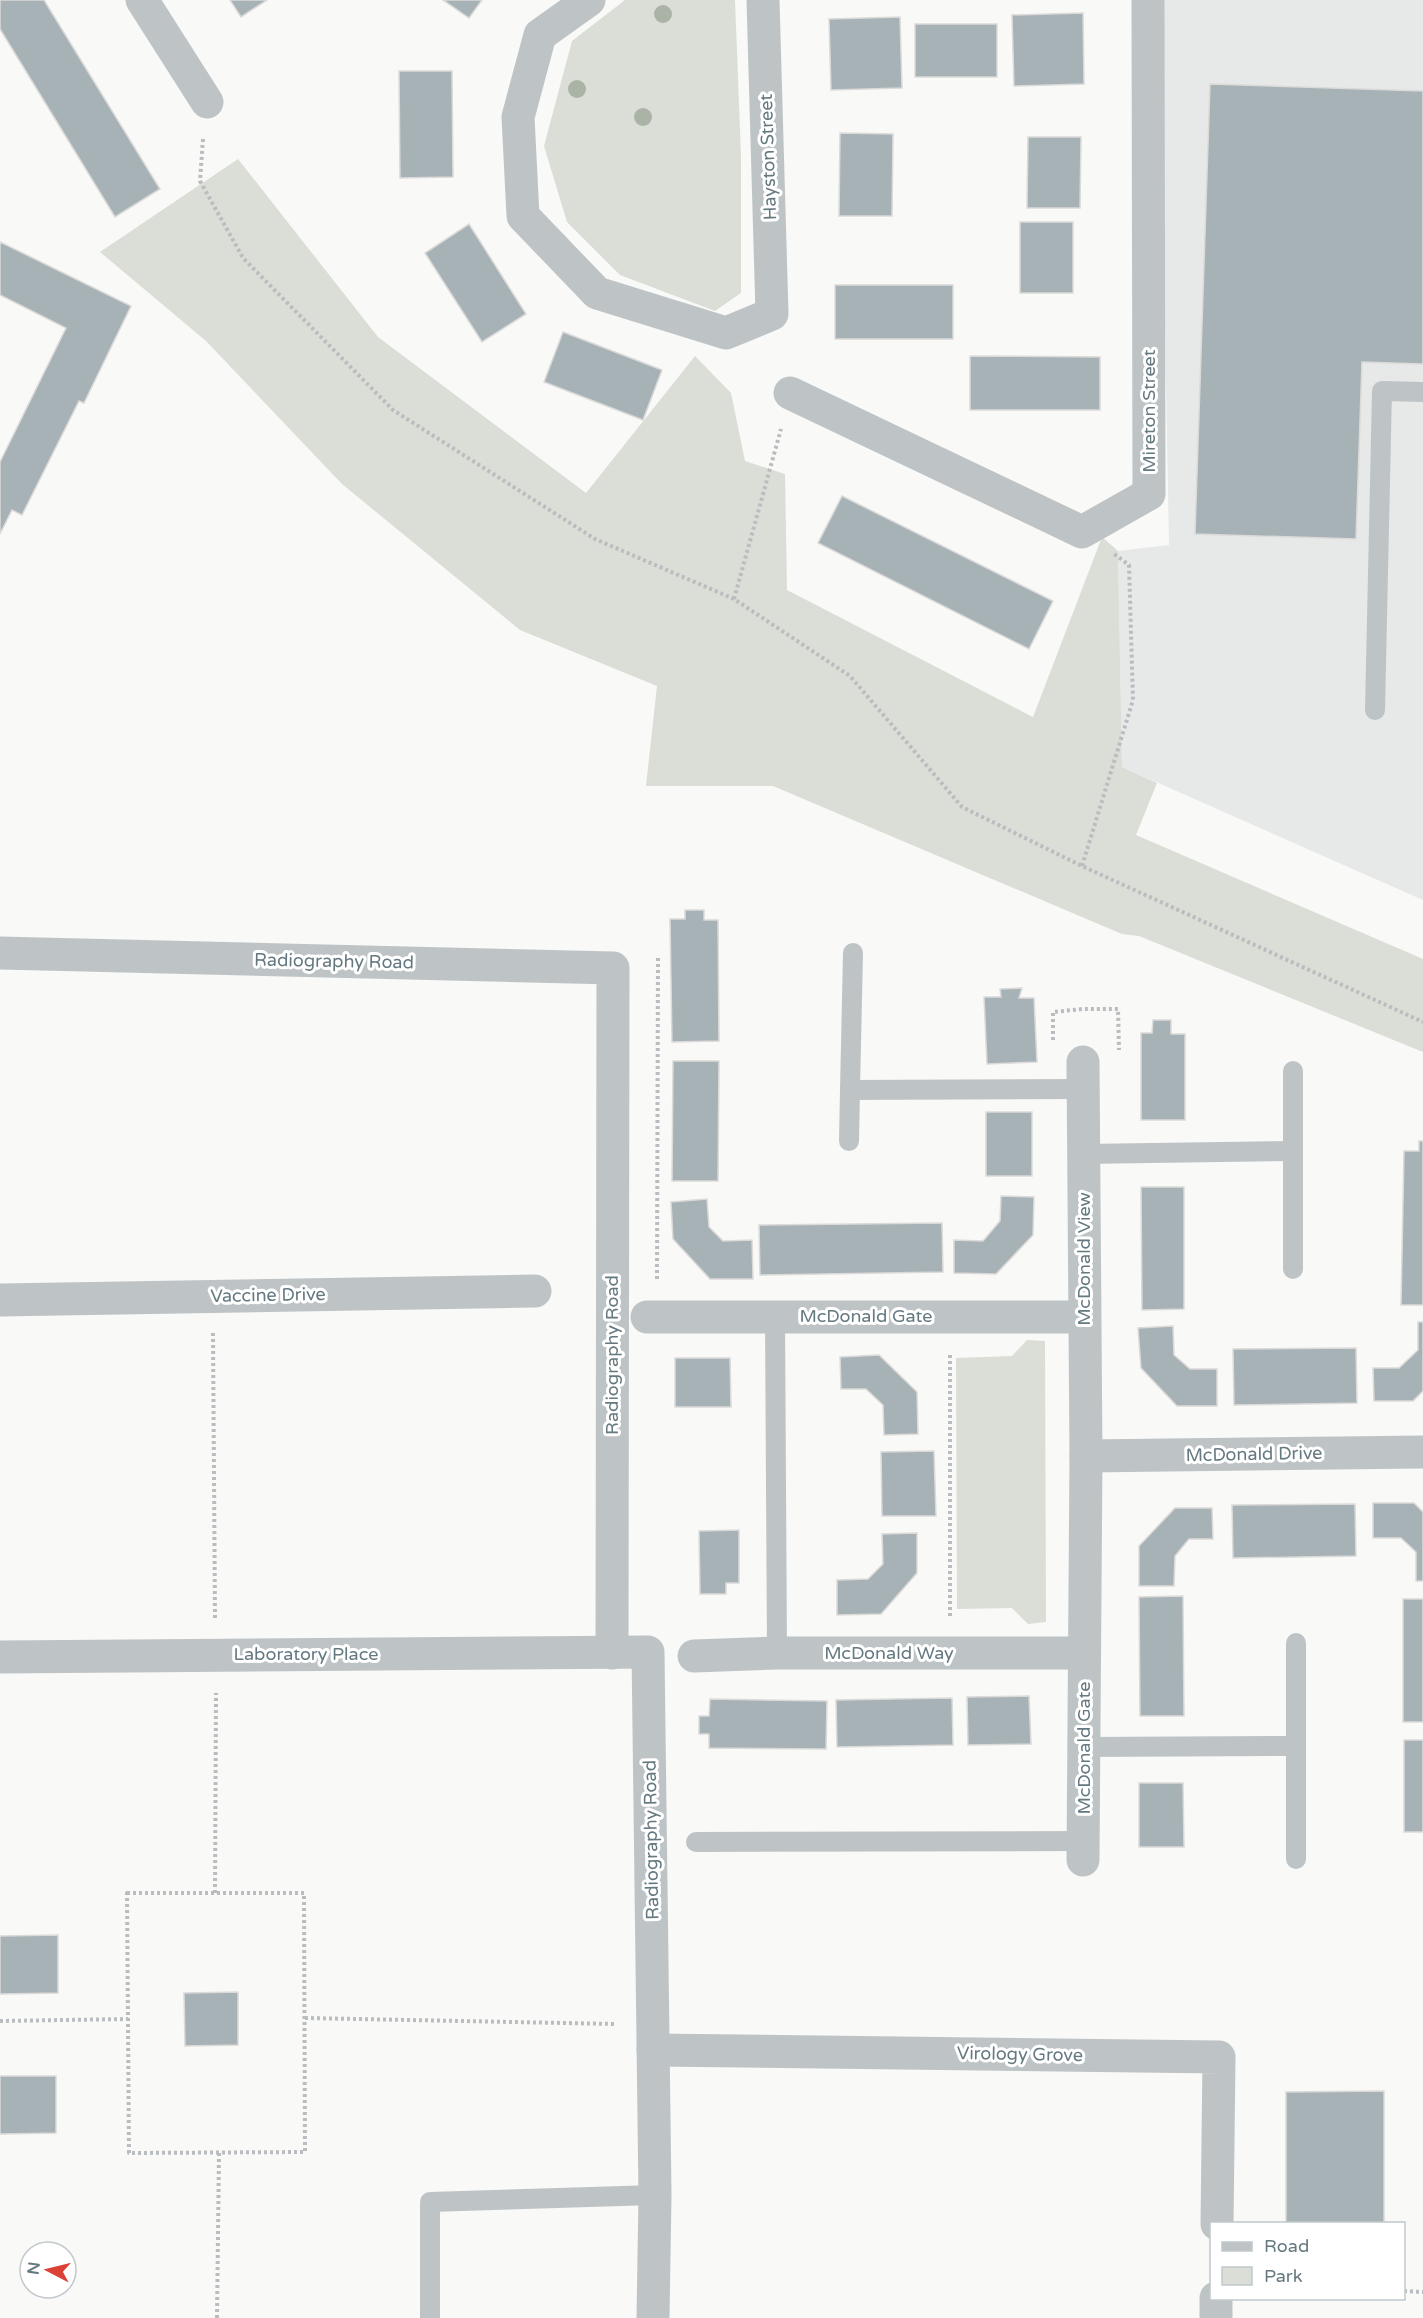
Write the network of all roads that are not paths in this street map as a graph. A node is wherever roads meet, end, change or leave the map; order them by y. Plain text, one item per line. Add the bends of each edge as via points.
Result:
1 (142, 0) edge
2 (589, 0) edge
3 (763, 0) edge
4 (1148, 0) edge
5 (207, 102) road end
6 (1423, 392) edge
7 (790, 393) road end
8 (1375, 710) dead end
9 (0, 953) edge
10 (853, 953) dead end
11 (1293, 1071) dead end
12 (1073, 1080) joint
13 (850, 1090) junction
14 (849, 1141) dead end
15 (1293, 1151) junction
16 (1083, 1155) junction
17 (1293, 1269) dead end
18 (536, 1291) dead end
19 (0, 1300) edge
20 (775, 1316) junction
21 (647, 1317) dead end
22 (1084, 1317) junction
23 (1423, 1452) edge
24 (1086, 1456) junction
25 (1296, 1643) dead end
26 (612, 1653) junction
27 (777, 1653) junction
28 (1084, 1653) junction
29 (694, 1656) dead end
30 (0, 1657) edge
31 (1296, 1746) junction
32 (1084, 1747) junction
33 (696, 1842) dead end
34 (1083, 1851) joint
35 (1296, 1859) dead end
36 (653, 2037) junction
37 (655, 2195) junction
38 (1217, 2222) edge
39 (1216, 2300) edge
40 (430, 2318) edge
41 (652, 2318) edge
42 (1216, 2318) edge

1 - 5 street
2 - 3 street, Hayston Street via 540,35 518,117 523,216 597,293 726,333 772,315
4 - 7 street, Mireton Street via 1149,494 1082,532
6 - 8 lane via 1382,391
9 - 26 street, Radiography Road via 613,968
10 - 13 lane
11 - 15 lane
12 - 13 lane
12 - 16 street, McDonald View
13 - 14 lane
15 - 16 lane
15 - 17 lane
16 - 22 street, McDonald View
18 - 19 street, Vaccine Drive
20 - 21 street, McDonald Gate
20 - 22 street, McDonald Gate
20 - 27 lane
22 - 24 street, McDonald View
23 - 24 street, McDonald Drive
24 - 28 street, McDonald Gate
25 - 31 lane
26 - 30 street, Laboratory Place
26 - 36 street, Radiography Road via 648,1652
27 - 28 street, McDonald Way
27 - 29 street, McDonald Way
28 - 32 street, McDonald Gate
31 - 32 lane
31 - 35 lane
32 - 34 street, McDonald Gate
33 - 34 lane
36 - 37 street, Radiography Road
36 - 38 street, Virology Grove via 1219,2056
37 - 40 lane via 430,2202
37 - 41 street, Radiography Road
39 - 42 street

